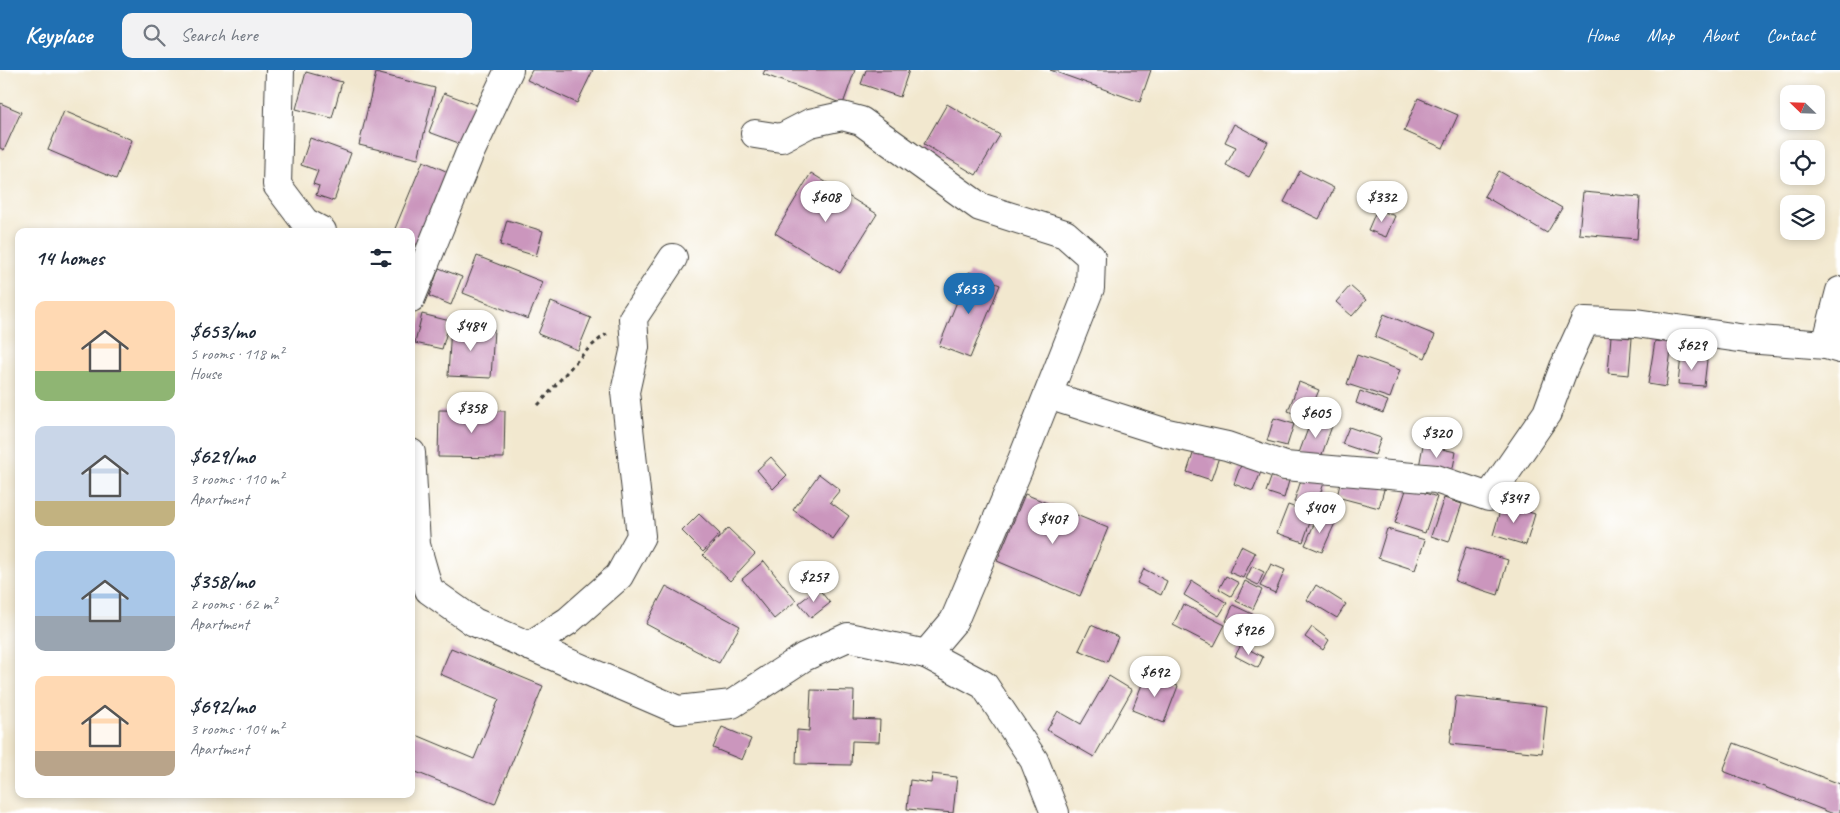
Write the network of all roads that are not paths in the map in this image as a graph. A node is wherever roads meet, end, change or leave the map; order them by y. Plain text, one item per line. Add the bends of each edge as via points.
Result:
1 (280, 70) edge
2 (509, 70) edge
3 (756, 134) dead end
4 (316, 228) edge
5 (673, 258) dead end
6 (415, 288) edge
7 (1840, 291) edge
8 (1833, 347) edge
9 (1048, 395) junction
10 (415, 527) edge
11 (529, 646) junction
12 (926, 654) junction
13 (1055, 813) edge

1 - 4 street via 277,185 305,222
2 - 6 street via 469,155
3 - 9 street via 781,138 810,123 842,116 861,121 980,207 1065,234 1091,257 1090,288
5 - 11 street via 632,318 635,346 625,392 641,536 619,576 568,621
7 - 8 street
8 - 9 street via 1746,339 1636,323 1585,321 1547,413 1489,497 1436,479 1285,466 1228,446 1167,433
9 - 12 street via 954,621
10 - 11 street via 416,545 429,590 474,622
11 - 12 street via 678,710 732,704 804,657 848,637
12 - 13 street via 984,685 1034,760

